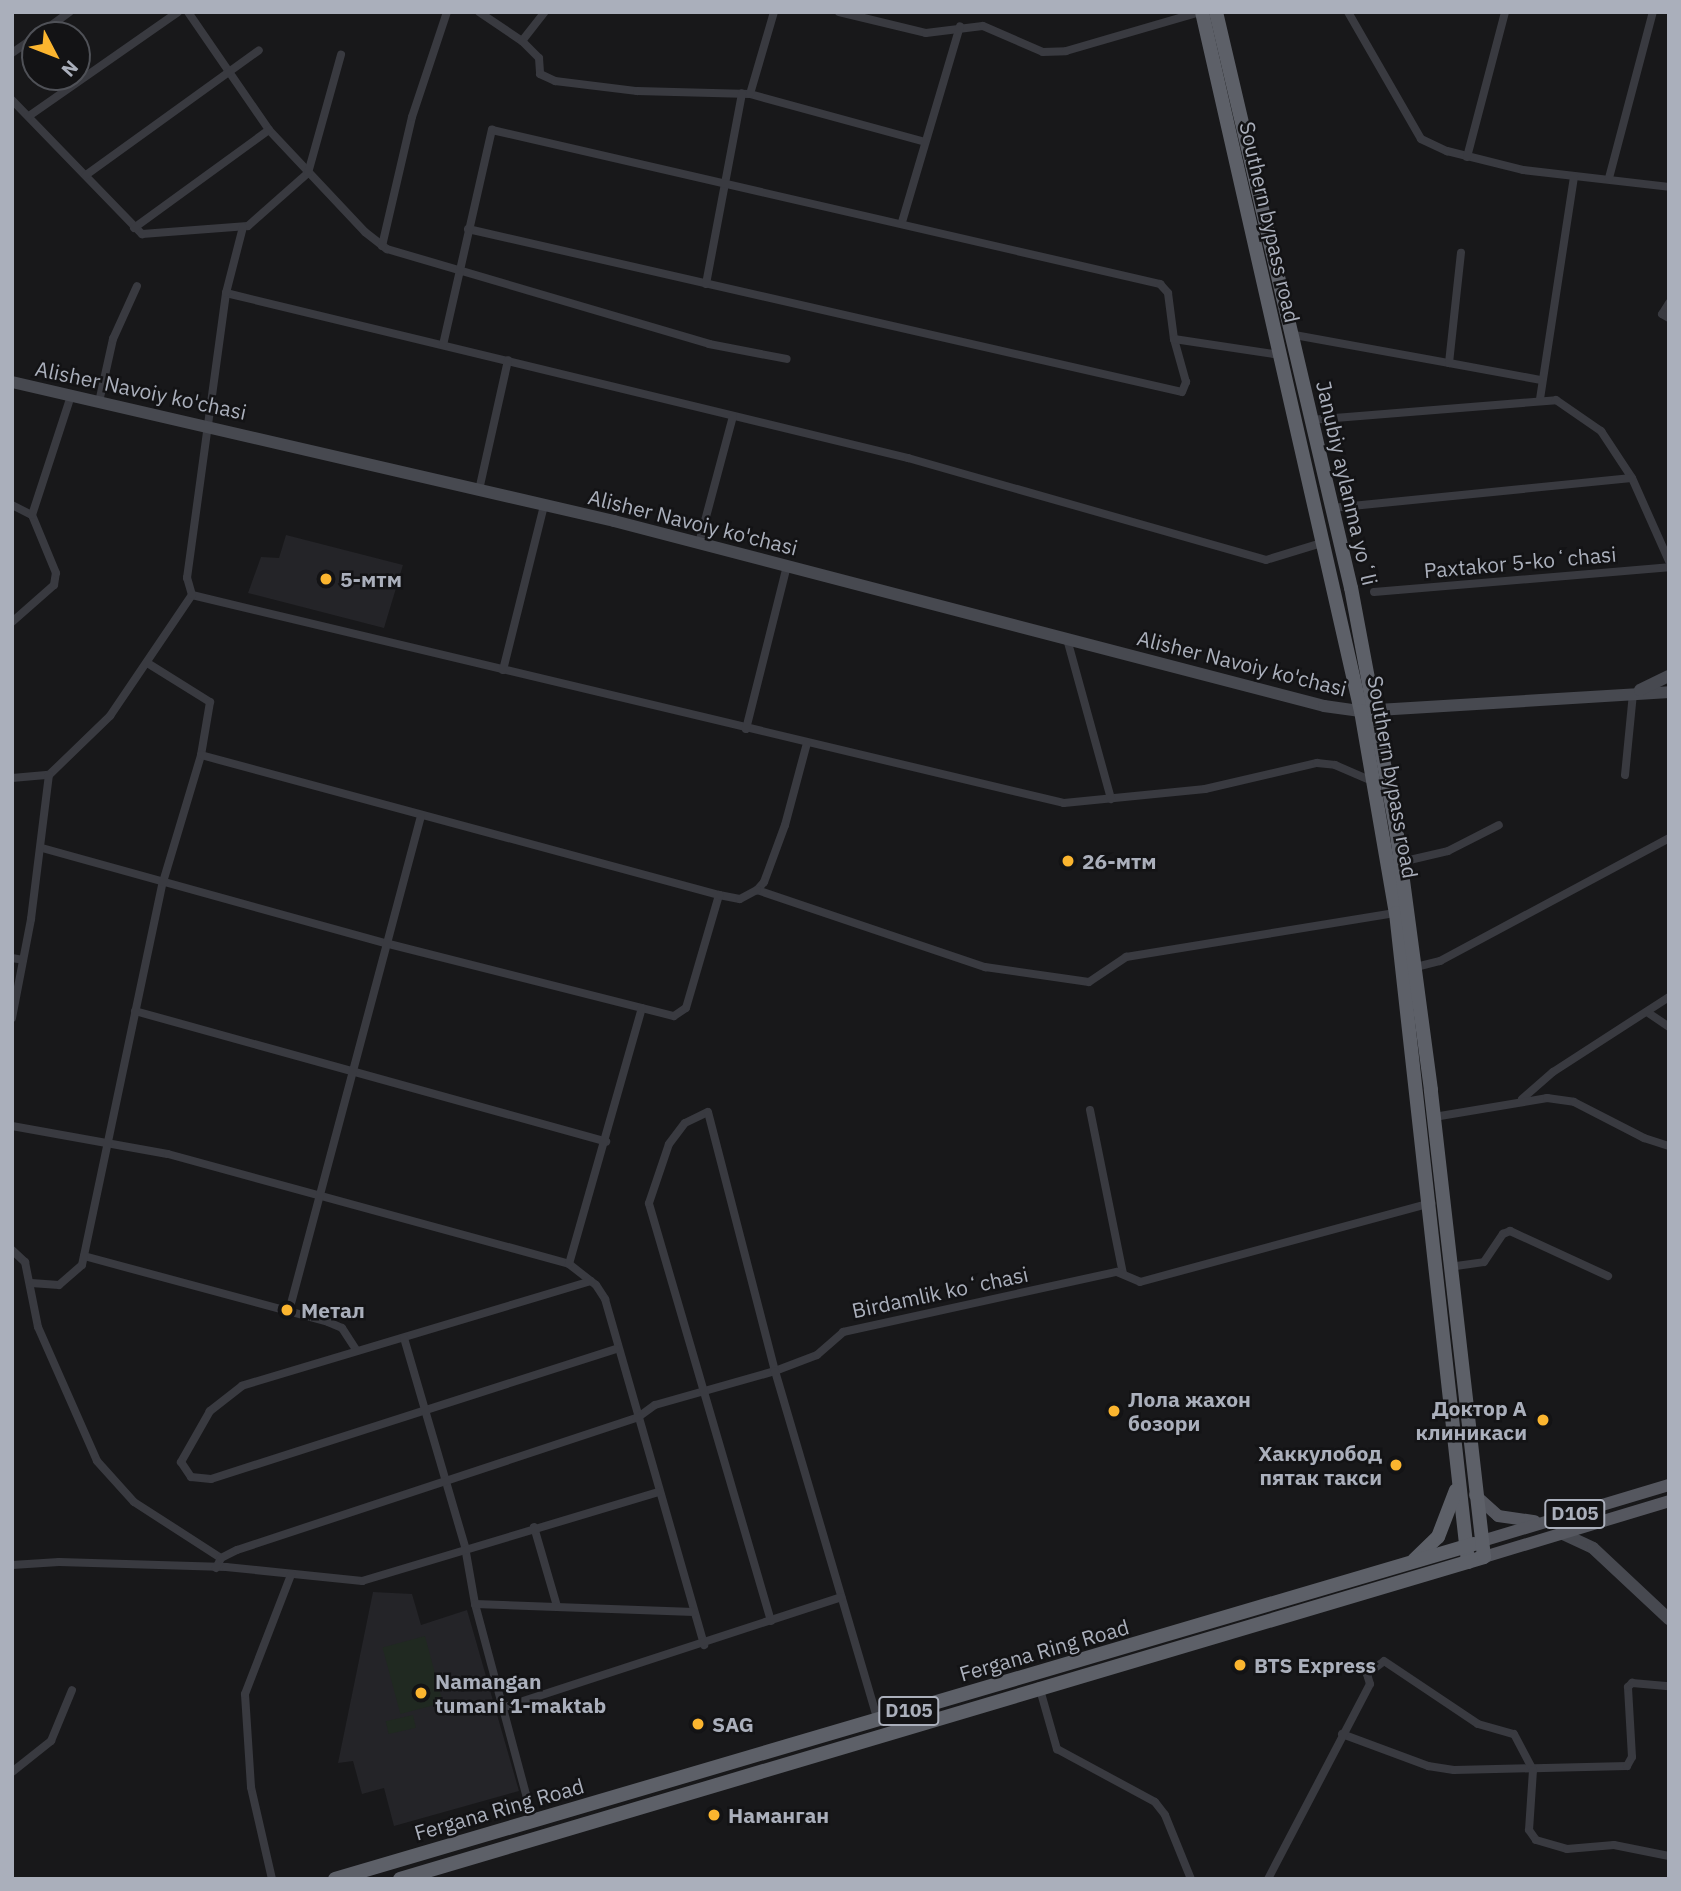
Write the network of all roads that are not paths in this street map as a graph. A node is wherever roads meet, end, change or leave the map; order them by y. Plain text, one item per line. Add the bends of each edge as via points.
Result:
1 (178, 12) edge
2 (188, 12) edge
3 (447, 12) edge
4 (479, 12) edge
5 (545, 12) edge
6 (774, 12) edge
7 (839, 12) edge
8 (1201, 12) edge
9 (1216, 12) edge
10 (1348, 12) edge
11 (1505, 12) edge
12 (1653, 12) edge
13 (960, 26) junction
14 (522, 41) junction
15 (260, 50) dead end
16 (341, 55) dead end
17 (230, 73) junction
18 (746, 93) junction
19 (12, 100) edge
20 (29, 116) junction
21 (269, 130) junction
22 (925, 142) junction
23 (1467, 157) junction
24 (308, 173) junction
25 (86, 175) junction
26 (1574, 177) junction
27 (1609, 178) junction
28 (726, 182) junction
29 (1669, 187) edge
30 (902, 222) junction
31 (243, 227) junction
32 (134, 228) junction
33 (468, 229) junction
34 (382, 246) junction
35 (1461, 253) dead end
36 (459, 271) junction
37 (706, 284) junction
38 (137, 286) dead end
39 (226, 293) junction
40 (1669, 303) edge
41 (1669, 318) edge
42 (1289, 334) junction
43 (1174, 339) junction
44 (443, 345) junction
45 (1280, 355) junction
46 (787, 359) dead end
47 (508, 360) junction
48 (1449, 363) junction
49 (1541, 380) junction
50 (12, 382) edge
51 (71, 396) junction
52 (1540, 400) junction
53 (99, 402) junction
54 (733, 416) junction
55 (1310, 420) junction
56 (211, 425) junction
57 (1632, 478) junction
58 (479, 490) junction
59 (12, 505) edge
60 (544, 505) junction
61 (1332, 508) junction
62 (32, 515) junction
63 (1325, 542) junction
64 (699, 543) junction
65 (1669, 561) edge
66 (788, 566) junction
67 (1669, 567) edge
68 (1374, 592) dead end
69 (192, 595) junction
70 (12, 622) edge
71 (1067, 639) junction
72 (149, 664) junction
73 (503, 670) junction
74 (1669, 676) edge
75 (1669, 692) edge
76 (1633, 693) junction
77 (1368, 711) junction
78 (746, 729) junction
79 (807, 743) junction
80 (201, 755) junction
81 (49, 775) junction
82 (1625, 775) dead end
83 (12, 778) edge
84 (1373, 782) junction
85 (1111, 799) junction
86 (421, 816) junction
87 (1499, 825) dead end
88 (1669, 838) edge
89 (42, 848) junction
90 (1401, 862) junction
91 (163, 882) junction
92 (757, 890) junction
93 (719, 895) junction
94 (1396, 913) junction
95 (385, 943) junction
96 (12, 958) edge
97 (23, 960) junction
98 (1416, 967) junction
99 (1669, 997) edge
100 (642, 1009) junction
101 (135, 1011) junction
102 (1647, 1012) junction
103 (12, 1018) edge
104 (1669, 1027) edge
105 (352, 1068) junction
106 (1522, 1100) junction
107 (1090, 1110) dead end
108 (1434, 1117) junction
109 (12, 1126) edge
110 (606, 1142) junction
111 (111, 1143) junction
112 (1669, 1146) edge
113 (318, 1196) junction
114 (1437, 1202) junction
115 (12, 1250) edge
116 (84, 1256) junction
117 (569, 1264) junction
118 (1449, 1267) junction
119 (1123, 1274) junction
120 (1608, 1276) dead end
121 (590, 1281) junction
122 (31, 1283) junction
123 (289, 1311) junction
124 (404, 1338) junction
125 (617, 1349) junction
126 (357, 1351) junction
127 (775, 1371) junction
128 (704, 1390) junction
129 (424, 1409) junction
130 (637, 1418) junction
131 (446, 1480) junction
132 (1458, 1482) junction
133 (1669, 1485) edge
134 (659, 1492) junction
135 (1475, 1495) junction
136 (1669, 1501) edge
137 (1549, 1521) junction
138 (534, 1527) junction
139 (1561, 1533) junction
140 (1482, 1541) junction
141 (1466, 1546) junction
142 (465, 1547) junction
143 (1484, 1557) junction
144 (221, 1558) junction
145 (1468, 1562) junction
146 (1409, 1564) junction
147 (12, 1565) edge
148 (216, 1568) junction
149 (291, 1575) junction
150 (841, 1597) junction
151 (475, 1605) junction
152 (557, 1606) junction
153 (694, 1612) junction
154 (1669, 1619) edge
155 (771, 1622) junction
156 (704, 1645) junction
157 (1039, 1686) junction
158 (1669, 1686) edge
159 (72, 1690) dead end
160 (502, 1708) junction
161 (878, 1720) junction
162 (1342, 1734) junction
163 (1533, 1769) junction
164 (12, 1772) edge
165 (533, 1820) junction
166 (1669, 1856) edge
167 (272, 1879) edge
168 (334, 1879) edge
169 (400, 1879) edge
170 (1191, 1879) edge
171 (1268, 1879) edge

1 - 20 street
2 - 17 street
3 - 34 street via 412,117
4 - 14 street
5 - 14 street
6 - 18 street
7 - 13 street via 926,33
8 - 13 street via 1066,51 1043,52 983,26
8 - 45 highway, Southern bypass road
9 - 42 highway, Janubiy aylanma yoʻli
10 - 23 street via 1403,106 1412,131
11 - 23 street
12 - 27 street
13 - 22 street
14 - 18 street via 539,58 542,76 555,81 637,91
15 - 17 street
16 - 24 street
17 - 21 street
17 - 25 street
18 - 22 street
18 - 28 street
19 - 20 street
20 - 25 street
21 - 24 street
21 - 32 street
22 - 30 street
23 - 26 street
24 - 31 street via 253,225
24 - 34 street
25 - 32 street
26 - 27 street
26 - 49 street
27 - 29 street
28 - 30 street
28 - 33 street via 492,130
28 - 37 street
30 - 43 street via 1160,284 1168,293
31 - 32 street via 149,234
31 - 39 street
33 - 36 street
33 - 37 street
34 - 36 street
35 - 48 street
36 - 44 street
36 - 46 street via 709,344
37 - 43 street via 1182,392 1186,382
38 - 53 street via 113,339
39 - 44 street
39 - 56 street
40 - 41 street via 1662,314
42 - 48 street
42 - 55 highway, Janubiy aylanma yoʻli
43 - 45 street
44 - 47 street
45 - 63 highway, Southern bypass road
47 - 54 street
47 - 58 street
48 - 49 street
49 - 52 street
50 - 51 main road, Alisher Navoiy ko'chasi
51 - 53 main road, Alisher Navoiy ko'chasi
51 - 62 street
52 - 55 street
52 - 57 street via 1556,400 1601,431
53 - 56 main road, Alisher Navoiy ko'chasi
54 - 63 street via 908,458 1266,560
54 - 64 street
55 - 61 highway, Janubiy aylanma yoʻli
56 - 58 main road, Alisher Navoiy ko'chasi
56 - 69 street via 187,578
57 - 61 street
57 - 65 street
58 - 60 main road, Alisher Navoiy ko'chasi
59 - 62 street
60 - 64 main road, Alisher Navoiy ko'chasi
60 - 73 street
61 - 77 highway, Janubiy aylanma yoʻli
62 - 70 street via 54,585
63 - 77 highway, Southern bypass road
64 - 66 main road, Alisher Navoiy ko'chasi
66 - 71 main road, Alisher Navoiy ko'chasi
66 - 78 street
67 - 68 street, Paxtakor 5-koʻchasi
69 - 72 street
69 - 73 street
71 - 77 main road, Alisher Navoiy ko'chasi via 1324,706
71 - 85 street
72 - 80 street via 210,702
72 - 81 street via 110,716
73 - 78 street
74 - 76 main road
75 - 76 main road, Alisher Navoiy ko'chasi
76 - 77 main road, Alisher Navoiy ko'chasi
76 - 82 street
77 - 84 highway, Southern bypass road
77 - 90 highway, Janubiy aylanma yoʻli
78 - 79 street
79 - 85 street via 1064,803
79 - 92 street via 785,825
80 - 86 street
80 - 91 street
81 - 83 street
81 - 89 street
84 - 85 street via 1335,765 1317,763 1205,789
84 - 94 highway, Southern bypass road
86 - 93 street
86 - 95 street
87 - 90 street via 1448,851
88 - 98 street via 1440,961
89 - 91 street
89 - 97 street
90 - 98 highway, Janubiy aylanma yoʻli
91 - 95 street
91 - 101 street
92 - 93 street via 740,899
92 - 94 street via 985,967 1082,983 1094,980 1126,957
93 - 100 street via 683,1013 674,1016
94 - 114 highway, Southern bypass road
95 - 100 street
95 - 105 street
96 - 97 street
97 - 103 street
98 - 108 highway, Southern bypass road
99 - 102 street
100 - 110 street
101 - 105 street
101 - 111 street
102 - 104 street
102 - 106 street via 1553,1072
105 - 110 street
105 - 113 street
106 - 108 street via 1485,1111
106 - 112 street via 1574,1102
107 - 119 street
108 - 114 highway, Southern bypass road
109 - 111 street
110 - 117 street
111 - 113 street
111 - 116 street
113 - 117 street
113 - 123 street
114 - 118 highway, Southern bypass road
114 - 119 street, Birdamlik koʻchasi via 1140,1282
114 - 132 highway, Southern bypass road
115 - 122 street via 24,1262
116 - 122 street via 80,1271 65,1282
116 - 123 street
117 - 121 street
118 - 120 street via 1485,1262 1503,1234 1510,1231
118 - 135 highway, Southern bypass road
119 - 127 street, Birdamlik koʻchasi via 843,1332 817,1355
121 - 124 street
121 - 125 street via 605,1299
122 - 144 street via 42,1338 97,1461 134,1502
123 - 126 street via 340,1326
124 - 126 street
124 - 129 street
125 - 129 street
125 - 130 street
126 - 129 street via 232,1392 211,1411 189,1444 181,1462 185,1474 211,1479
127 - 128 street, Birdamlik koʻchasi
127 - 128 street via 708,1112 701,1113 685,1122 669,1144 649,1198
127 - 150 street
128 - 130 street, Birdamlik koʻchasi via 646,1408
128 - 155 street
129 - 131 street
130 - 131 street, Birdamlik koʻchasi
130 - 134 street
131 - 142 street
131 - 144 street, Birdamlik koʻchasi
132 - 141 highway, Southern bypass road
132 - 146 highway via 1449,1518 1438,1537
133 - 137 main road, D105
134 - 138 street
134 - 153 street
135 - 137 main road via 1498,1516
135 - 140 highway, Southern bypass road
136 - 139 main road, D105
137 - 140 main road, D105
138 - 142 street
138 - 152 street
139 - 143 main road, D105
139 - 154 main road via 1593,1548
140 - 141 highway, Fergana Ring Road / D105
140 - 143 highway, Southern bypass road
141 - 145 highway, Southern bypass road
141 - 146 highway, Fergana Ring Road / D105
142 - 149 street via 379,1579
142 - 151 street
143 - 145 highway, Fergana Ring Road / D105
144 - 148 street
145 - 157 highway, Fergana Ring Road / D105
146 - 161 highway, Fergana Ring Road / D105
147 - 148 street via 59,1562
148 - 149 street
149 - 167 street via 245,1694 251,1787
150 - 155 street
150 - 161 street
151 - 152 street
151 - 160 street
152 - 153 street
153 - 156 street
155 - 156 street
156 - 160 street
157 - 169 highway, Fergana Ring Road / D105
157 - 170 street via 1057,1749 1155,1802 1172,1829
158 - 163 street via 1632,1683 1628,1687 1630,1765
159 - 164 street via 51,1741
160 - 165 street
161 - 165 highway, Fergana Ring Road / D105
162 - 163 street via 1428,1766 1484,1773
162 - 163 street via 1370,1684 1367,1674 1384,1661 1478,1724 1514,1734
162 - 171 street
163 - 166 street via 1530,1830 1536,1840 1567,1849 1614,1845
165 - 168 highway, Fergana Ring Road / D105

